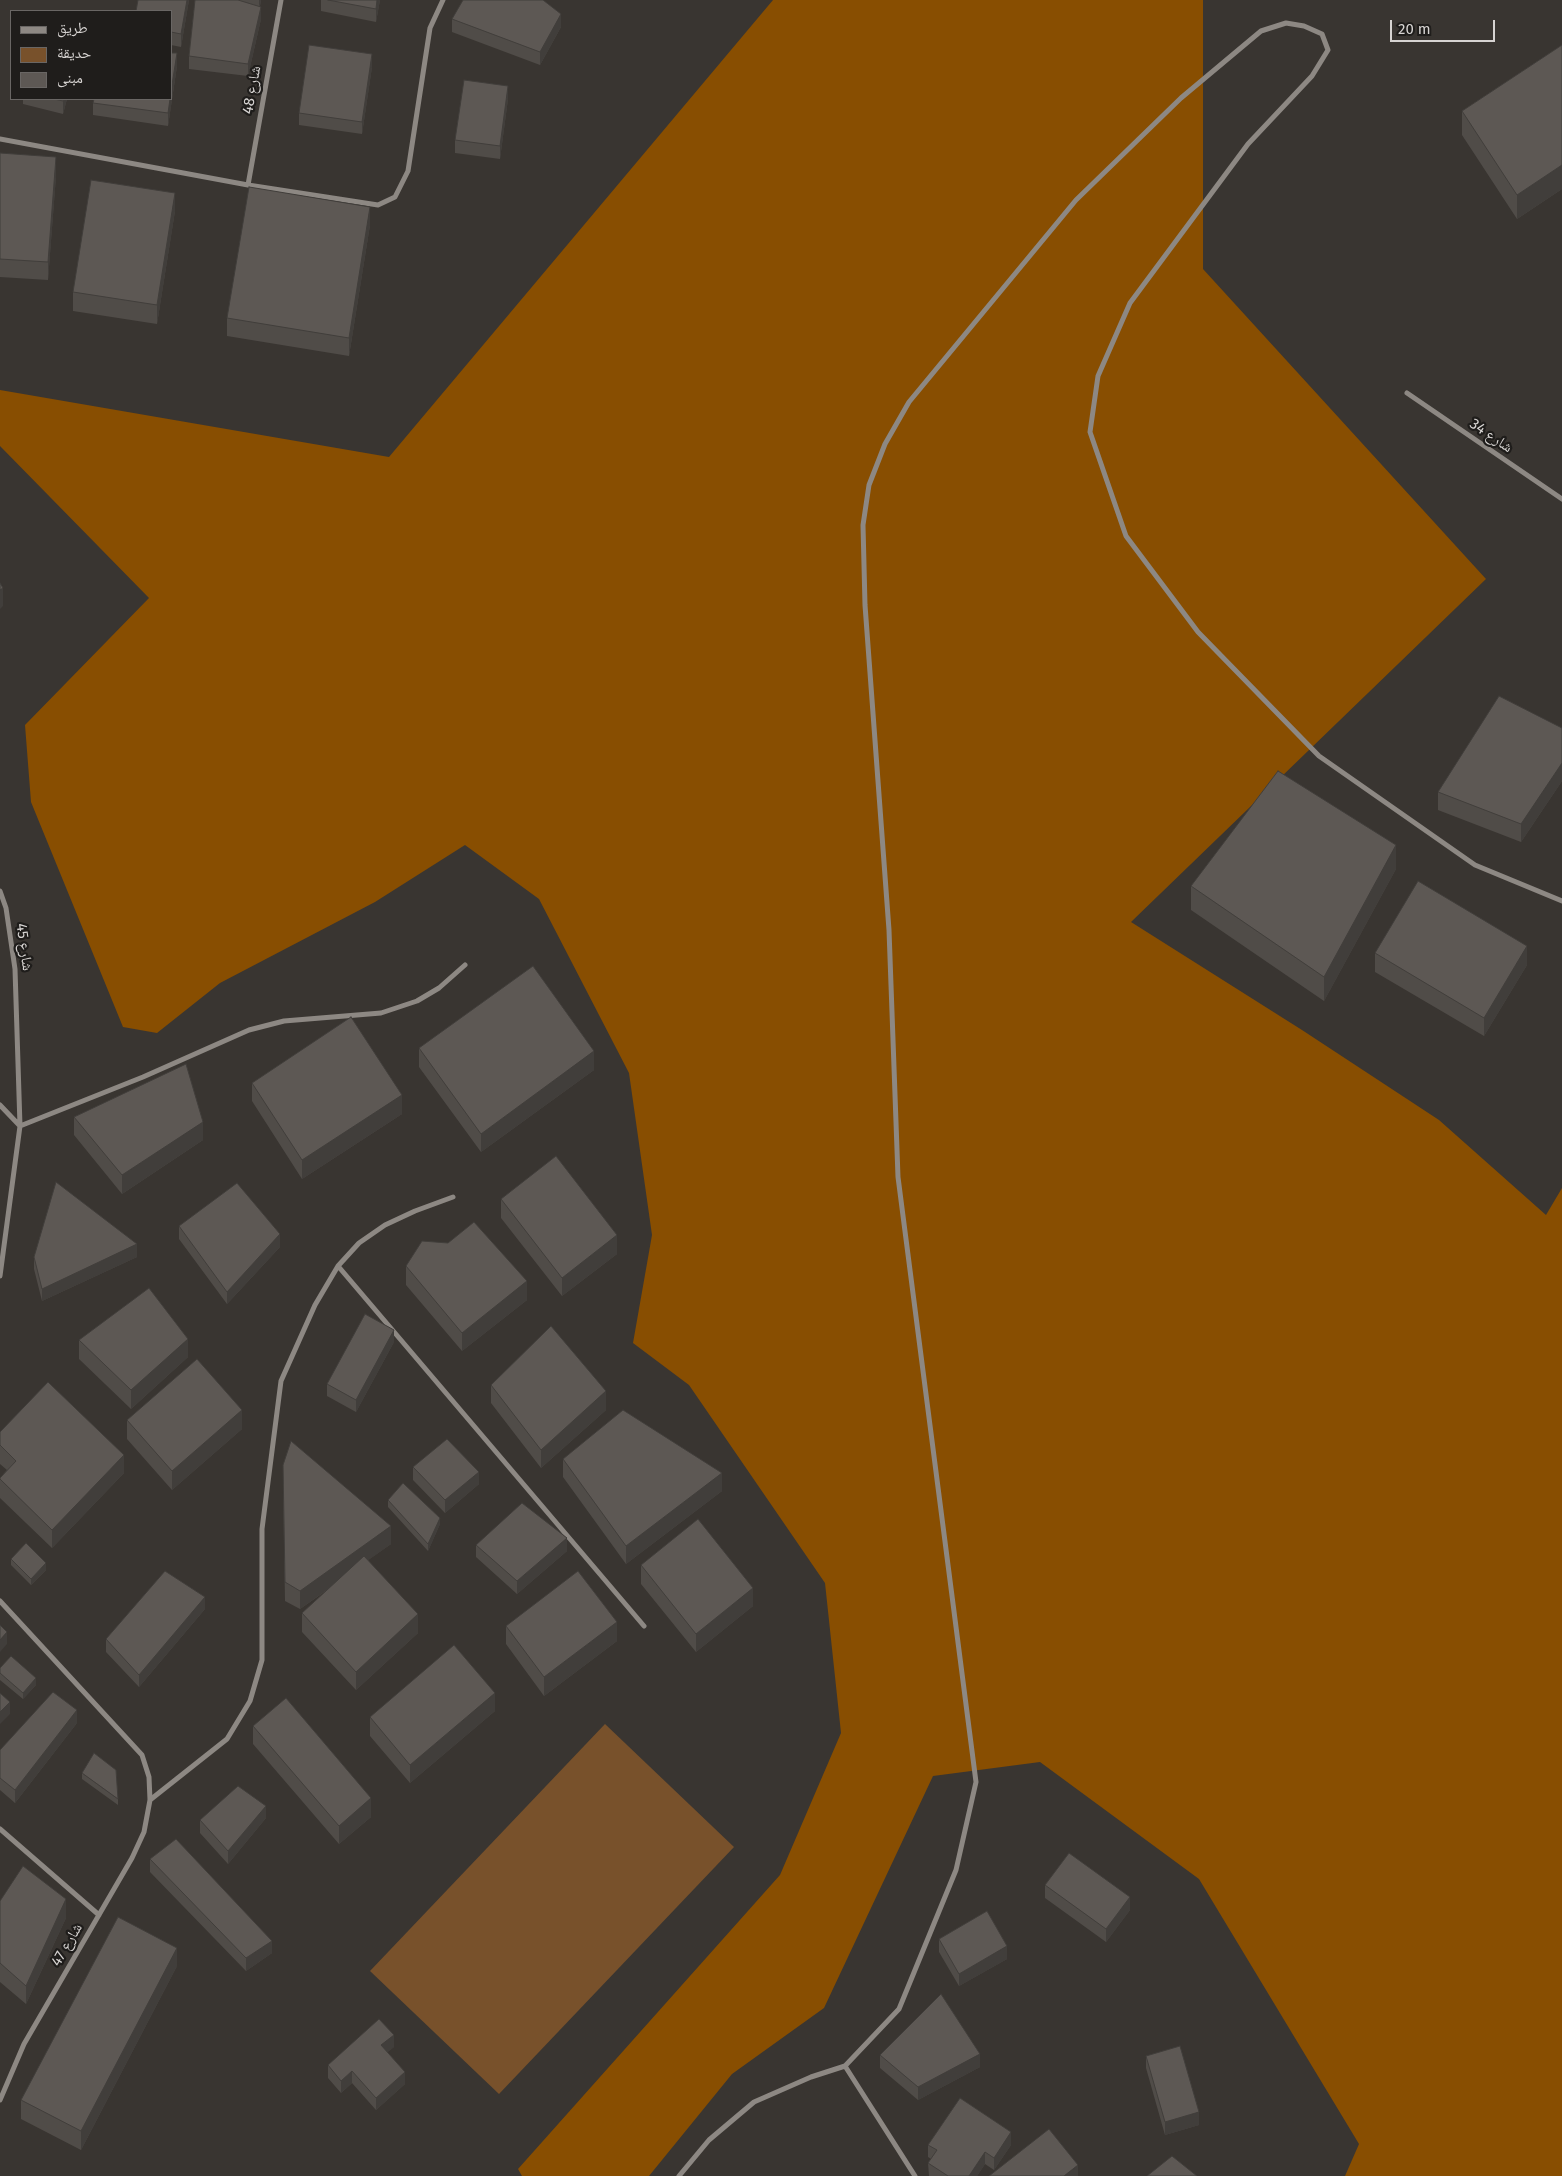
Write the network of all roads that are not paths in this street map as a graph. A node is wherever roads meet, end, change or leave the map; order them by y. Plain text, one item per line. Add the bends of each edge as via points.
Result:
1 (281, 0) edge
2 (443, 0) edge
3 (0, 139) edge
4 (248, 185) junction
5 (1407, 393) dead end
6 (1562, 499) edge
7 (0, 891) edge
8 (1562, 901) edge
9 (465, 965) dead end
10 (0, 1105) edge
11 (20, 1126) junction
12 (453, 1197) dead end
13 (338, 1266) junction
14 (0, 1276) edge
15 (0, 1601) edge
16 (644, 1626) dead end
17 (150, 1800) junction
18 (0, 1829) edge
19 (99, 1915) junction
20 (846, 2066) junction
21 (0, 2100) edge
22 (679, 2176) edge
23 (915, 2176) edge

1 - 4 street, شارع 48
2 - 4 street via 430,28 408,171 394,198 378,205
3 - 4 street
5 - 6 street, شارع 34
7 - 11 street, شارع 45 via 6,908 15,969
8 - 20 street via 1475,865 1319,756 1198,632 1126,536 1090,432 1098,376 1130,304 1248,144 1312,76 1328,50 1322,34 1304,26 1286,23 1261,31 1181,98 1076,200 909,402 884,444 868,485 863,525 865,605 889,930 898,1177 976,1782 956,1870 899,2009
9 - 11 street via 439,988 417,1001 381,1013 284,1021 249,1030
10 - 11 street
11 - 14 street, شارع 45
12 - 13 street via 385,1224 359,1243
13 - 16 street
13 - 17 street via 315,1305 281,1381 262,1529 262,1660 250,1702 227,1739
15 - 17 street, شارع 47 via 142,1755 149,1777
17 - 19 street, شارع 47 via 144,1832
18 - 19 street
19 - 21 street, شارع 47 via 24,2044
20 - 22 street via 811,2077 754,2102 709,2140
20 - 23 street

